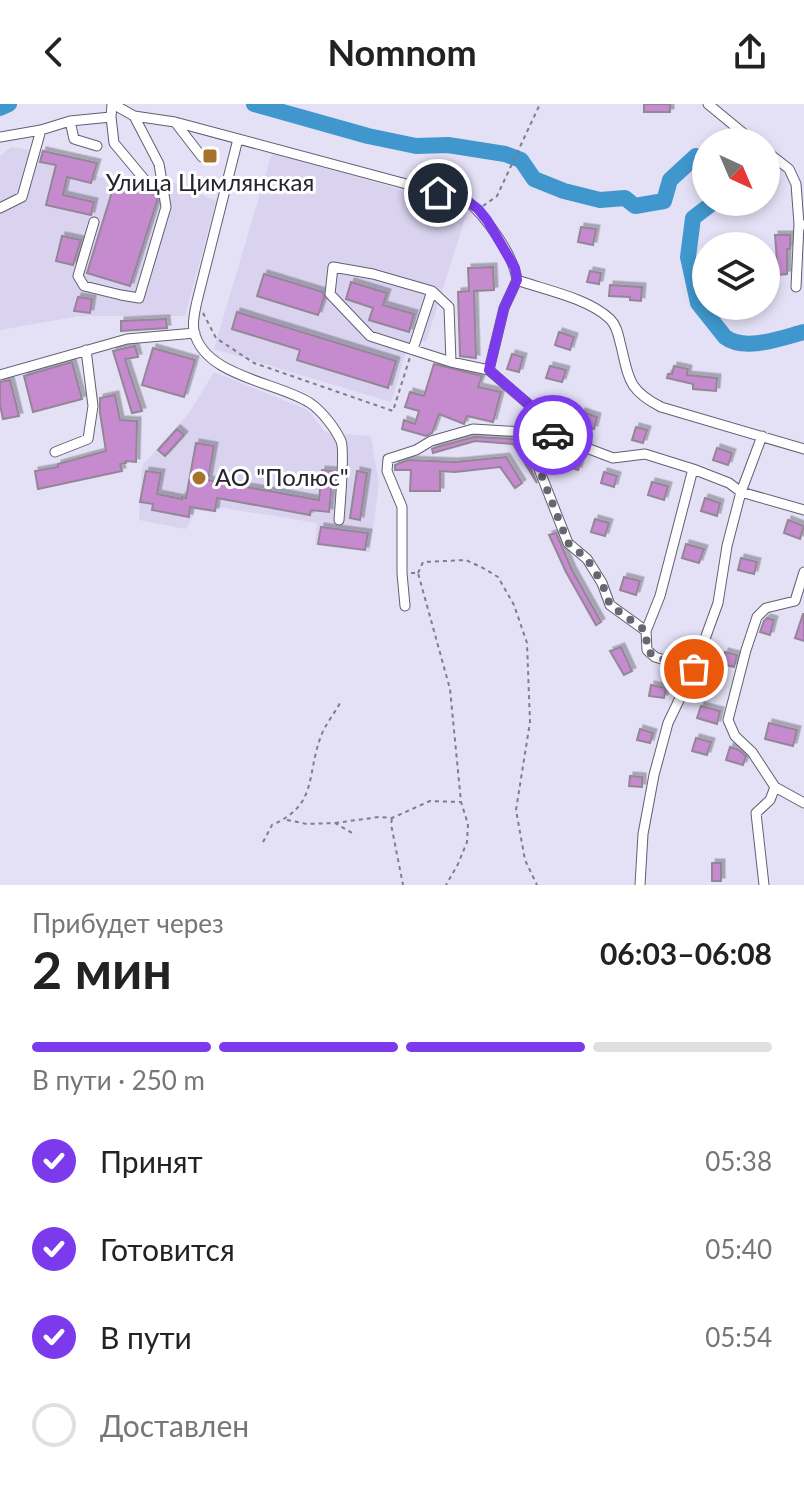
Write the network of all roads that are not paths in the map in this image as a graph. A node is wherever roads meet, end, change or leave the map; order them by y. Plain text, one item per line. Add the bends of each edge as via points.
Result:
1 (112, 104) edge
2 (711, 105) edge
3 (134, 116) junction
4 (111, 117) junction
5 (70, 121) junction
6 (175, 122) junction
7 (738, 128) edge
8 (41, 130) junction
9 (0, 137) edge
10 (238, 139) junction
11 (97, 146) dead end
12 (202, 157) dead end
13 (780, 162) edge
14 (144, 179) dead end
15 (0, 208) edge
16 (94, 222) dead end
17 (802, 225) edge
18 (517, 280) junction
19 (796, 287) dead end
20 (432, 291) junction
21 (195, 333) junction
22 (413, 349) junction
23 (86, 350) junction
24 (451, 362) junction
25 (489, 370) junction
26 (0, 375) edge
27 (518, 432) junction
28 (762, 436) junction
29 (558, 437) junction
30 (804, 449) edge
31 (55, 452) dead end
32 (693, 469) junction
33 (741, 492) junction
34 (804, 510) edge
35 (339, 520) dead end
36 (804, 572) edge
37 (405, 606) dead end
38 (646, 631) junction
39 (694, 669) junction
40 (775, 787) junction
41 (804, 803) edge
42 (640, 885) edge
43 (764, 885) edge

1 - 3 street
1 - 4 street
2 - 7 street
3 - 6 street
3 - 16 street via 159,164 166,207 139,298 84,286 78,276
4 - 5 street
4 - 14 street via 114,143
5 - 8 street
5 - 11 street via 74,139
6 - 10 street
6 - 12 street
8 - 9 street
8 - 15 street via 22,197
10 - 18 street via 466,200 487,220
10 - 21 street via 197,301
13 - 17 street via 796,184
17 - 19 street
18 - 25 street via 504,308
18 - 28 street via 582,302 610,319 633,388 643,398
20 - 22 street
20 - 22 street via 333,267 330,294 355,322 370,336
20 - 24 street via 449,307
21 - 23 street via 127,339
21 - 35 street via 207,353 231,371 321,412 343,444
22 - 24 street
23 - 26 street
23 - 31 street via 93,406 88,439
24 - 25 street
25 - 29 street via 548,421
27 - 29 street
27 - 37 street via 473,429 388,459 387,471 402,507
27 - 38 street via 530,448 568,543 587,559 610,605
28 - 30 street
28 - 33 street
29 - 32 street via 613,458 645,454
32 - 33 street
32 - 38 street
33 - 34 street
33 - 39 street via 718,603
36 - 40 street via 795,601 766,608 757,617 728,720
38 - 39 street via 647,650 655,657
39 - 42 street via 668,723 654,775
40 - 41 street
40 - 43 street via 756,813

